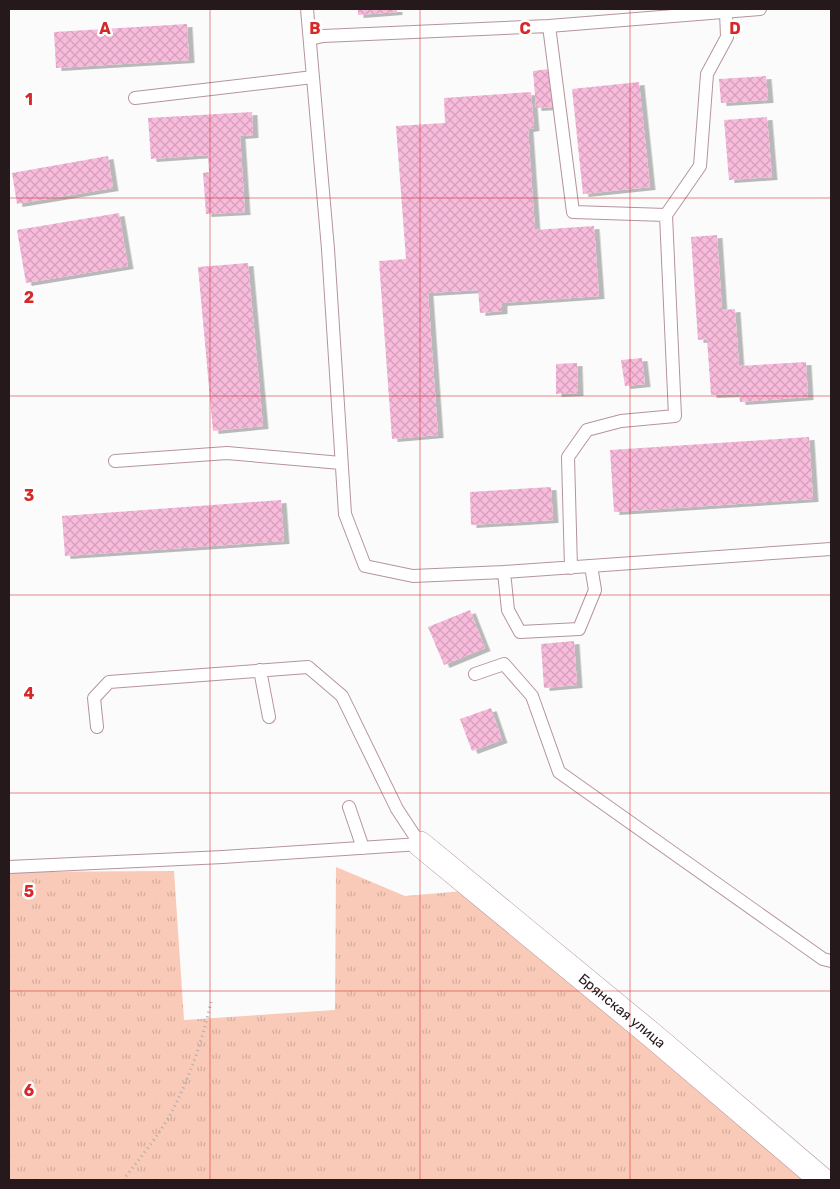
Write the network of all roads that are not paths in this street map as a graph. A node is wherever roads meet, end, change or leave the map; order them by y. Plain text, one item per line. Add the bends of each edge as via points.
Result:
1 (308, 9) edge
2 (760, 9) edge
3 (726, 12) junction
4 (549, 26) junction
5 (310, 39) junction
6 (313, 78) junction
7 (135, 98) dead end
8 (666, 215) junction
9 (116, 461) dead end
10 (341, 463) junction
11 (831, 549) edge
12 (591, 566) junction
13 (571, 568) junction
14 (504, 572) junction
15 (260, 670) junction
16 (475, 674) dead end
17 (268, 717) dead end
18 (97, 727) dead end
19 (349, 807) dead end
20 (420, 844) junction
21 (362, 848) junction
22 (9, 867) edge
23 (831, 961) edge
24 (822, 1180) edge

1 - 5 lane
2 - 3 lane
3 - 4 lane
3 - 8 lane via 727,37 707,74 700,166
4 - 5 lane
4 - 8 lane via 573,212
5 - 6 lane
6 - 7 lane
6 - 10 lane via 328,249
8 - 13 lane via 675,416 621,421 587,430 568,457
9 - 10 lane via 226,453
10 - 14 lane via 345,514 366,566 413,576
11 - 12 lane
12 - 13 lane
12 - 14 lane via 595,590 579,629 520,632 508,610
13 - 14 lane
15 - 17 lane
15 - 18 lane via 110,682 94,698
15 - 20 lane via 308,667 342,696 397,809
16 - 23 lane via 504,664 532,696 560,772 823,959
19 - 21 lane
20 - 21 lane
20 - 24 street, Брянская улица
21 - 22 lane

